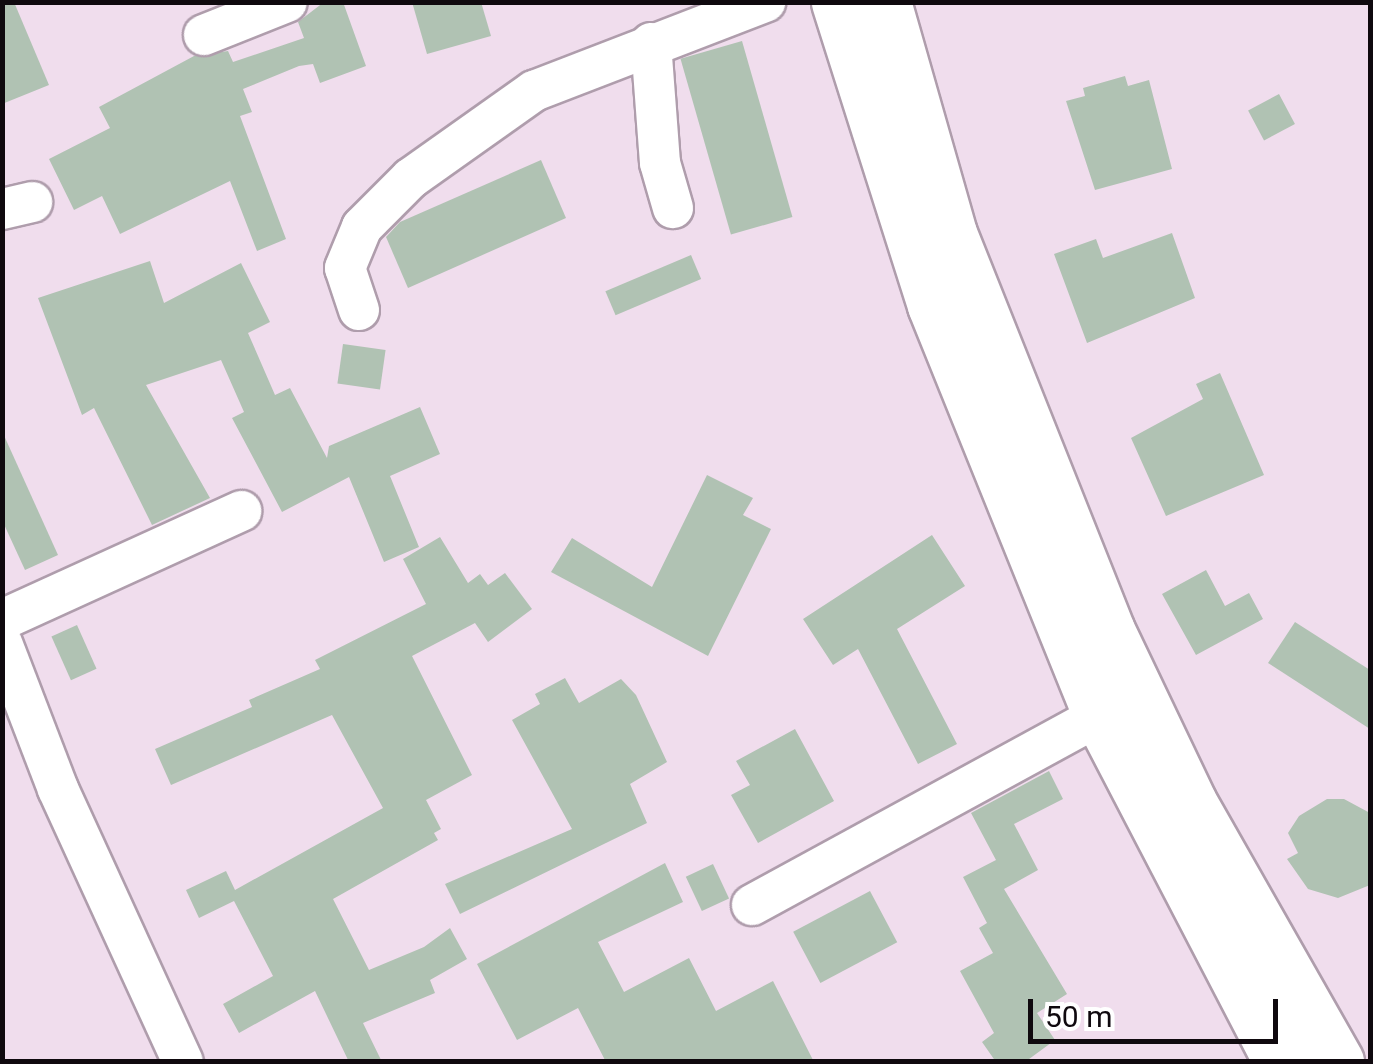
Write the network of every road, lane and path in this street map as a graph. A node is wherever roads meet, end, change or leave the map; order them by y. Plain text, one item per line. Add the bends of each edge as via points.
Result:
1 (286, 2) edge
2 (764, 2) edge
3 (838, 2) edge
4 (884, 2) edge
5 (204, 34) dead end
6 (650, 43) junction
7 (673, 208) dead end
8 (359, 310) dead end
9 (240, 511) dead end
10 (2, 620) edge
11 (2, 643) edge
12 (10, 690) edge
13 (1100, 715) junction
14 (752, 905) dead end
15 (182, 1062) edge
16 (1282, 1062) edge
17 (1336, 1062) edge

1 - 5 street
2 - 6 street
3 - 13 main road via 935,305
4 - 17 main road via 949,234 1107,630 1189,803
6 - 7 street via 660,163
6 - 8 street via 534,91 411,178 362,227 345,268
9 - 10 street
11 - 12 street
12 - 15 street
13 - 14 street
13 - 16 main road

